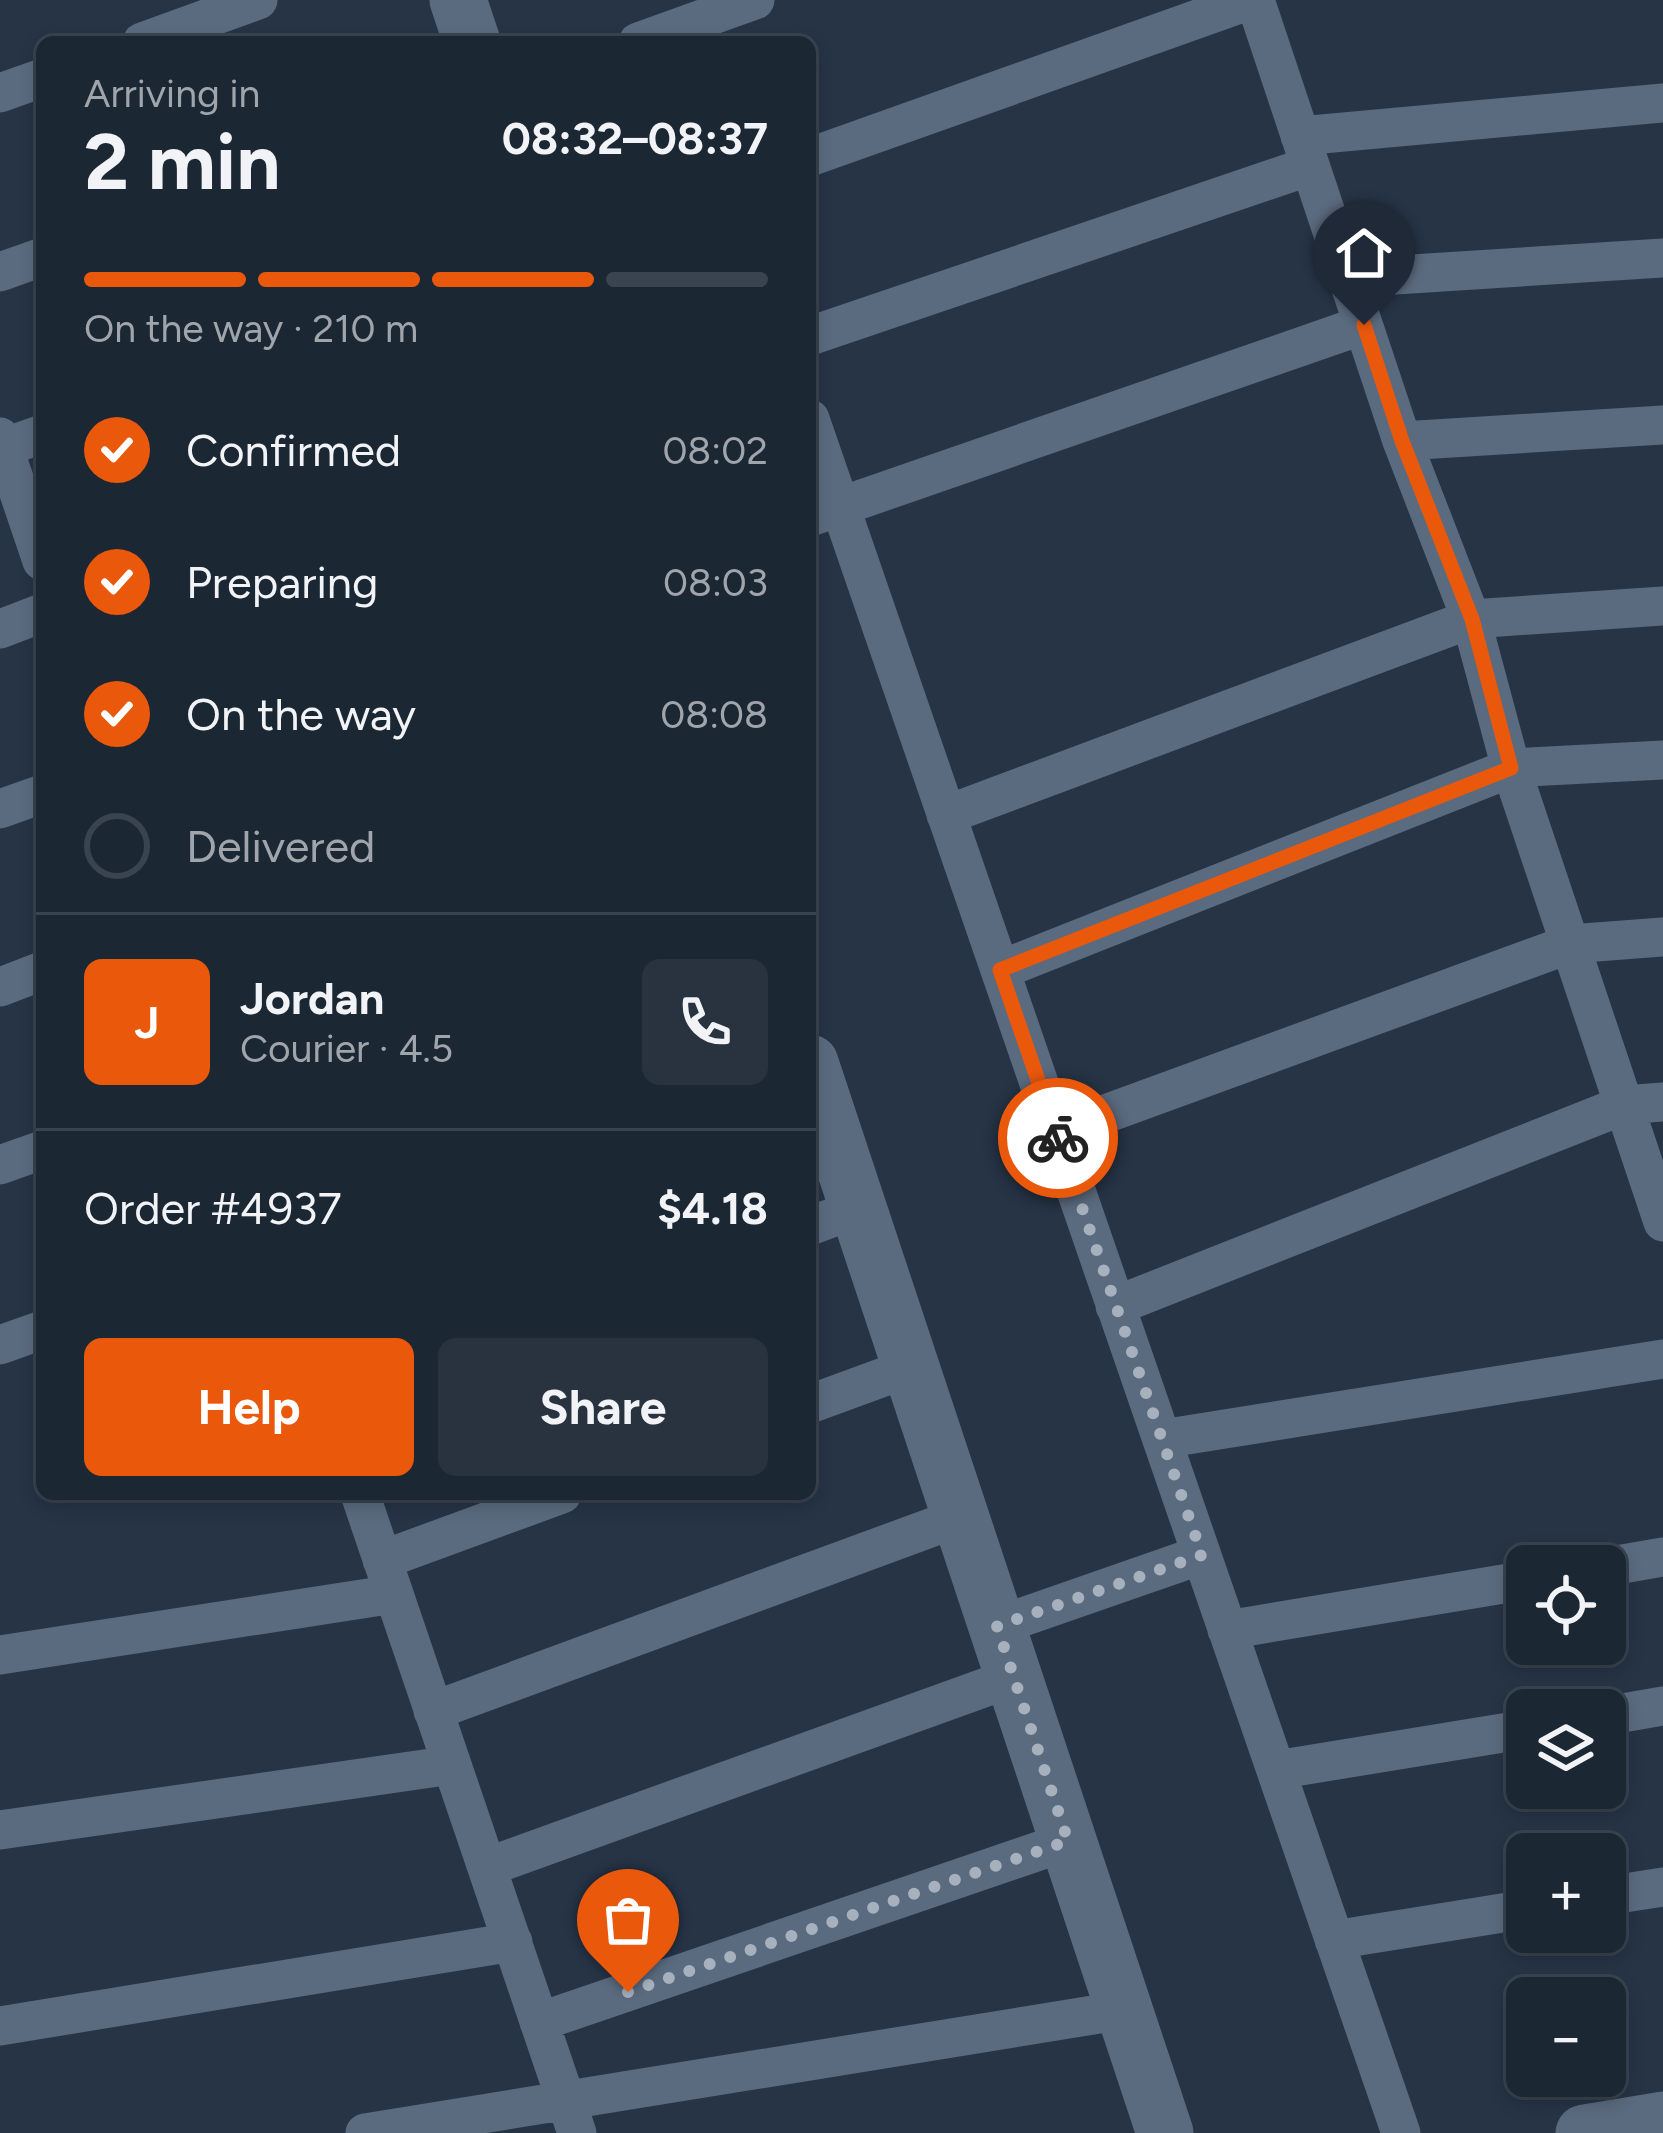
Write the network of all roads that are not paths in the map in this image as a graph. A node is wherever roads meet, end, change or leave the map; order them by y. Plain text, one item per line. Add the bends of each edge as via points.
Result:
1 (258, 0) edge
2 (458, 0) edge
3 (755, 0) edge
4 (1253, 0) edge
5 (665, 28) edge
6 (159, 36) edge
7 (470, 36) edge
8 (36, 80) edge
9 (0, 93) edge
10 (1663, 103) edge
11 (1305, 151) junction
12 (816, 155) edge
13 (1663, 258) edge
14 (36, 259) edge
15 (0, 272) edge
16 (1348, 278) junction
17 (1364, 325) junction
18 (816, 334) edge
19 (1663, 424) edge
20 (36, 436) edge
21 (1402, 441) junction
22 (1, 445) edge
23 (816, 456) edge
24 (825, 512) edge
25 (36, 544) edge
26 (1663, 606) edge
27 (36, 616) edge
28 (1472, 619) junction
29 (0, 629) edge
30 (1663, 760) edge
31 (1511, 768) junction
32 (36, 796) edge
33 (0, 809) edge
34 (946, 815) junction
35 (1663, 937) edge
36 (1570, 944) junction
37 (1000, 970) junction
38 (36, 973) edge
39 (0, 986) edge
40 (816, 1101) edge
41 (1643, 1103) edge
42 (1056, 1132) junction
43 (36, 1152) edge
44 (0, 1165) edge
45 (834, 1216) edge
46 (1663, 1222) edge
47 (1115, 1306) junction
48 (36, 1332) edge
49 (0, 1345) edge
50 (1663, 1359) edge
51 (910, 1367) junction
52 (816, 1401) edge
53 (1162, 1439) junction
54 (362, 1500) edge
55 (549, 1500) edge
56 (961, 1517) junction
57 (1202, 1555) junction
58 (1663, 1557) edge
59 (1626, 1563) edge
60 (388, 1577) junction
61 (1506, 1584) edge
62 (1228, 1630) junction
63 (1005, 1652) junction
64 (0, 1655) edge
65 (1663, 1706) edge
66 (433, 1711) junction
67 (1626, 1712) edge
68 (1506, 1732) edge
69 (452, 1765) junction
70 (1276, 1770) junction
71 (0, 1830) edge
72 (1068, 1841) junction
73 (487, 1867) junction
74 (1663, 1887) edge
75 (1626, 1893) edge
76 (1506, 1912) edge
77 (1334, 1940) junction
78 (512, 1942) junction
79 (1124, 2010) junction
80 (539, 2022) junction
81 (0, 2026) edge
82 (572, 2117) edge
83 (1663, 2120) edge
84 (365, 2133) edge
85 (1165, 2133) edge
86 (1401, 2133) edge
87 (1584, 2133) edge

1 - 6 street
2 - 7 street
3 - 5 street
4 - 11 street
4 - 12 street
8 - 9 street
10 - 11 street
11 - 16 street
11 - 18 street
13 - 16 street
14 - 15 street
16 - 17 street
17 - 21 street
17 - 24 street
19 - 21 street
20 - 22 street
21 - 28 street
22 - 25 street
23 - 24 street
24 - 34 street
26 - 28 street
27 - 29 street
28 - 31 street
28 - 34 street
30 - 31 street
31 - 36 street
31 - 37 street
32 - 33 street
34 - 37 street
35 - 36 street
36 - 41 street
36 - 42 street
37 - 42 street
38 - 39 street
40 - 45 street
41 - 46 street
41 - 47 street
42 - 47 street
43 - 44 street
45 - 51 street
47 - 53 street
48 - 49 street
50 - 53 street
51 - 52 street
51 - 56 street
53 - 57 street
54 - 60 street
55 - 60 street
56 - 63 street
56 - 66 street
57 - 62 street
57 - 63 street
58 - 59 street
60 - 64 street
60 - 66 street
61 - 62 street
62 - 70 street
63 - 72 street
63 - 73 street
65 - 67 street
66 - 69 street
68 - 70 street
69 - 71 street
69 - 73 street
70 - 77 street
72 - 79 street
72 - 80 street
73 - 78 street
74 - 75 street
76 - 77 street
77 - 86 street
78 - 80 street
78 - 81 street
79 - 82 street
79 - 85 street
80 - 82 street
82 - 84 street
83 - 87 street

